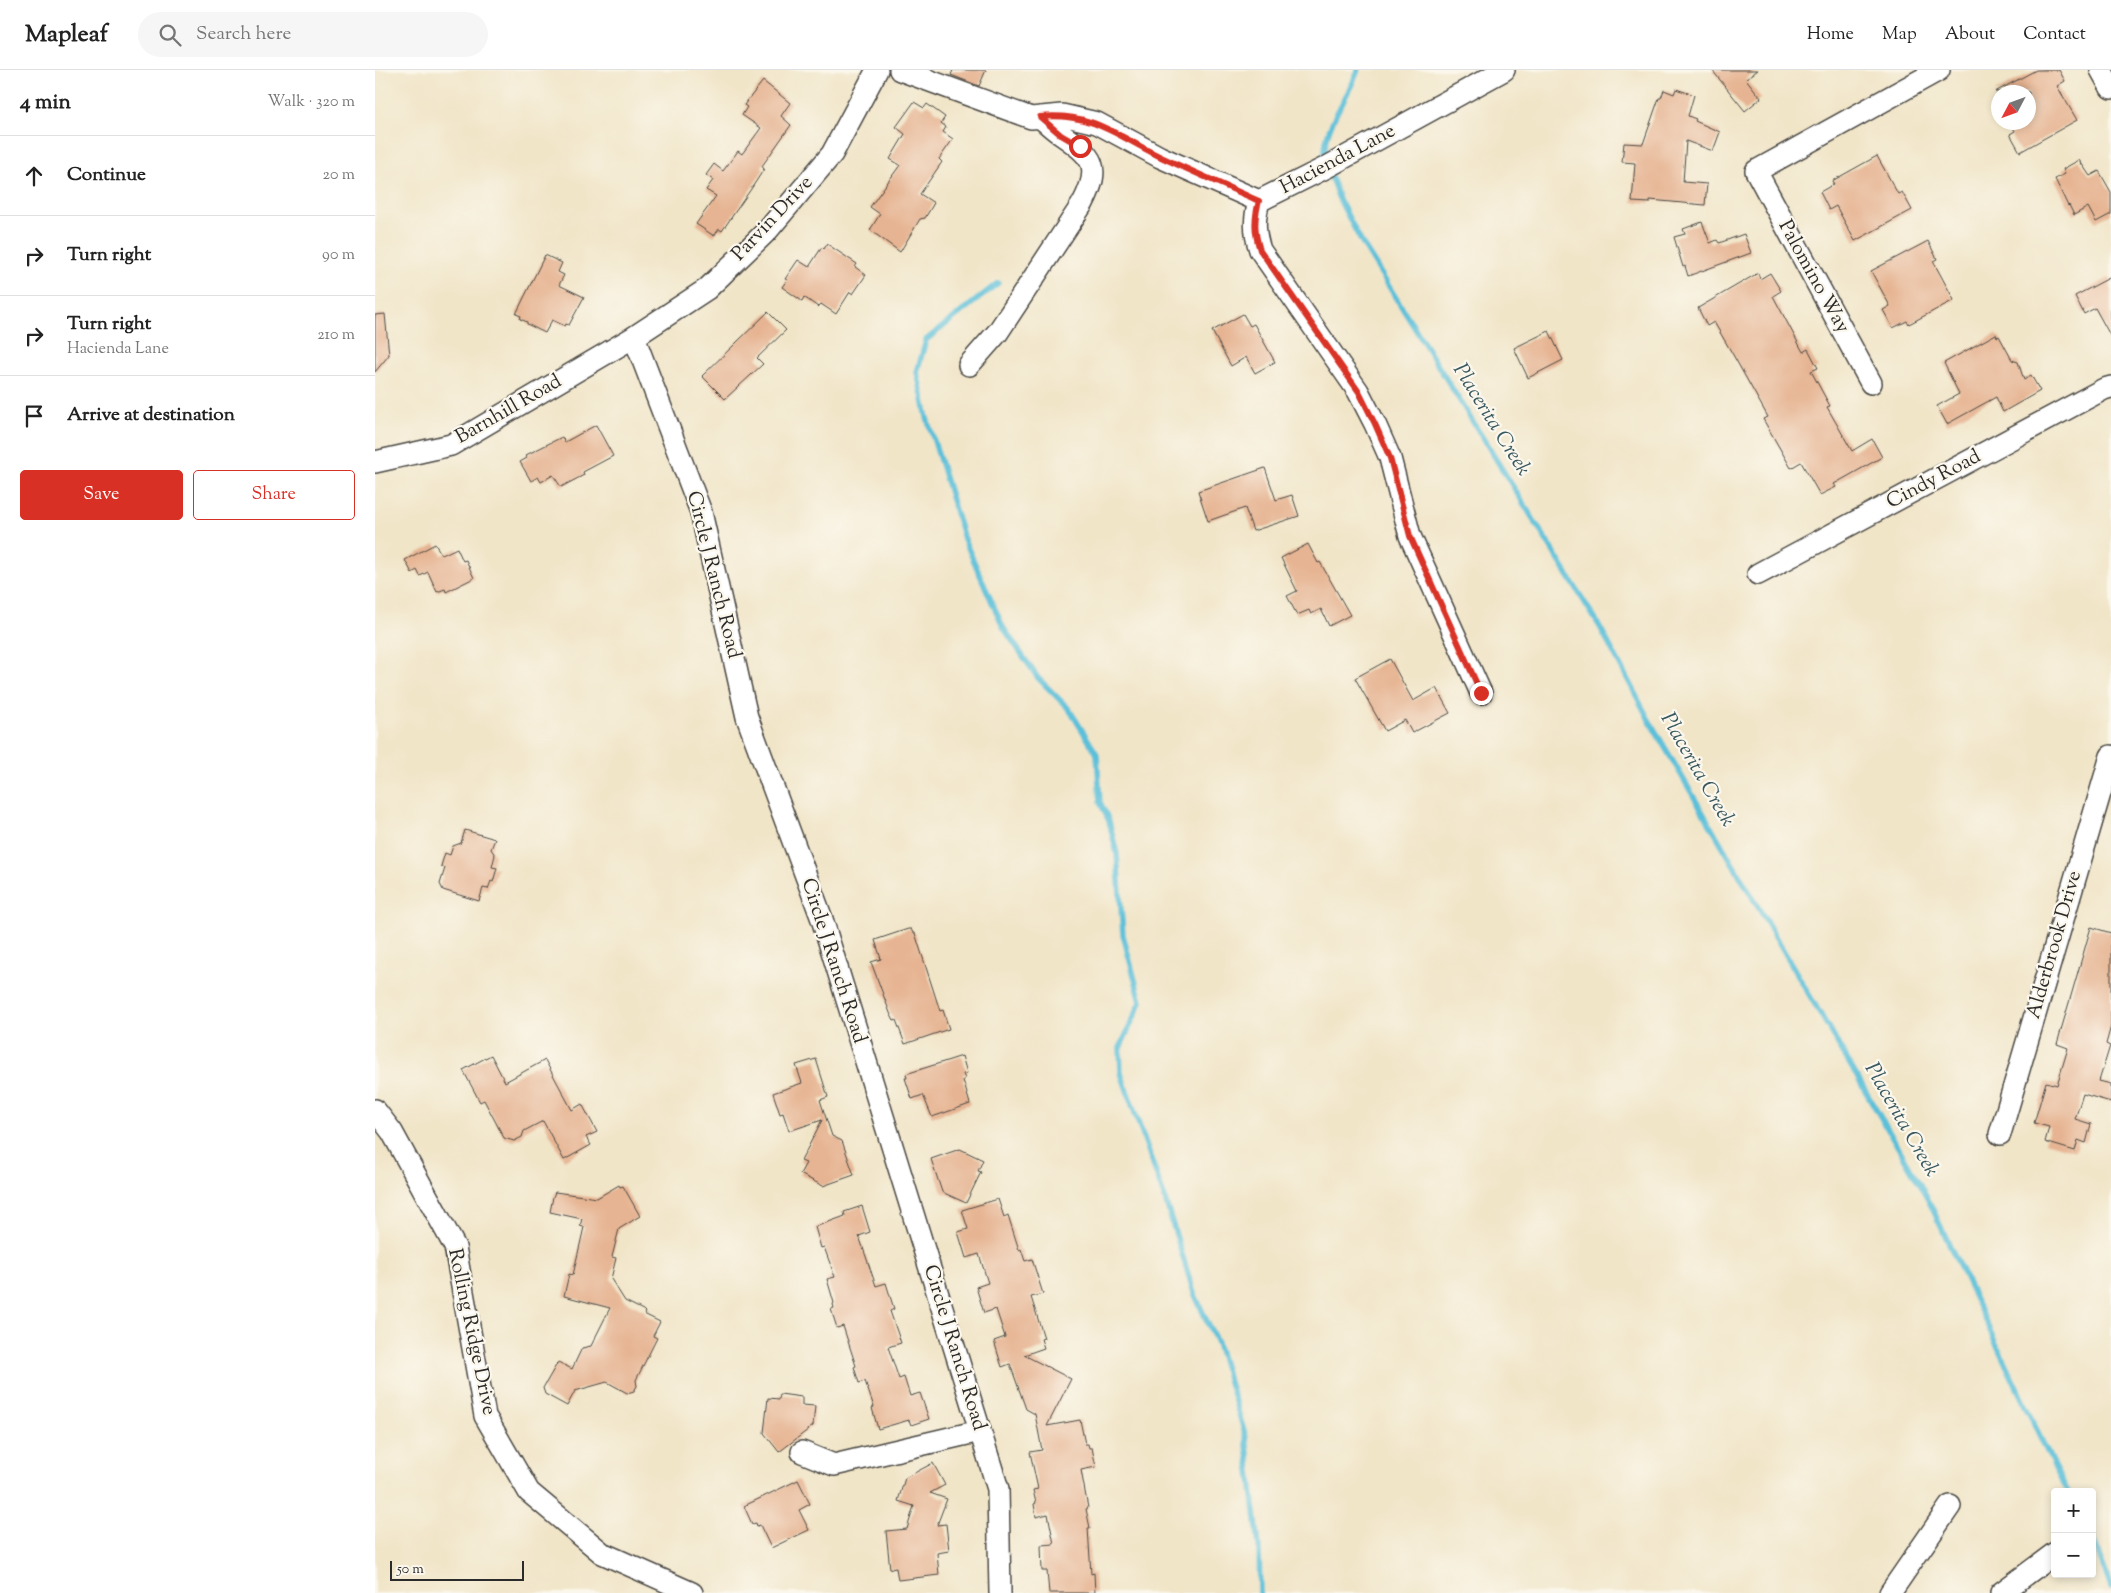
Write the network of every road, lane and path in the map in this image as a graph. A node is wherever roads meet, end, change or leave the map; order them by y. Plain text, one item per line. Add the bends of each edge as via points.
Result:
1 (877, 70) edge
2 (900, 70) edge
3 (1504, 70) edge
4 (1939, 70) edge
5 (2101, 70) edge
6 (2111, 88) edge
7 (1040, 117) junction
8 (1259, 201) junction
9 (634, 336) junction
10 (969, 365) dead end
11 (1871, 383) dead end
12 (2111, 386) edge
13 (375, 462) edge
14 (1757, 574) dead end
15 (1481, 693) dead end
16 (2111, 756) edge
17 (375, 1110) edge
18 (1999, 1134) dead end
19 (980, 1432) junction
20 (802, 1452) dead end
21 (1950, 1506) dead end
22 (2051, 1556) edge
23 (691, 1593) edge
24 (1000, 1593) edge
25 (1890, 1593) edge
26 (2001, 1593) edge

1 - 9 street, Parvin Drive via 832,154 767,231 707,289
2 - 7 street via 1031,118
3 - 8 street, Hacienda Lane
4 - 11 street, Palomino Way via 1756,171
5 - 6 street
7 - 8 street via 1062,115 1097,123
7 - 10 street via 1085,152 1093,169 1093,180 1083,203 998,332
8 - 15 street, Hacienda Lane via 1255,235 1260,250 1359,392 1375,424 1390,458 1410,536
9 - 13 street, Barnhill Road via 451,445
9 - 19 street, Circle J Ranch Road via 701,512 747,718 822,919
12 - 14 street, Cindy Road
16 - 18 street, Alderbrook Drive
17 - 23 street, Rolling Ridge Drive via 392,1132 455,1247 485,1416 529,1492 602,1554
19 - 20 street via 834,1465
19 - 24 street, Circle J Ranch Road via 998,1489
21 - 25 street
22 - 26 street

